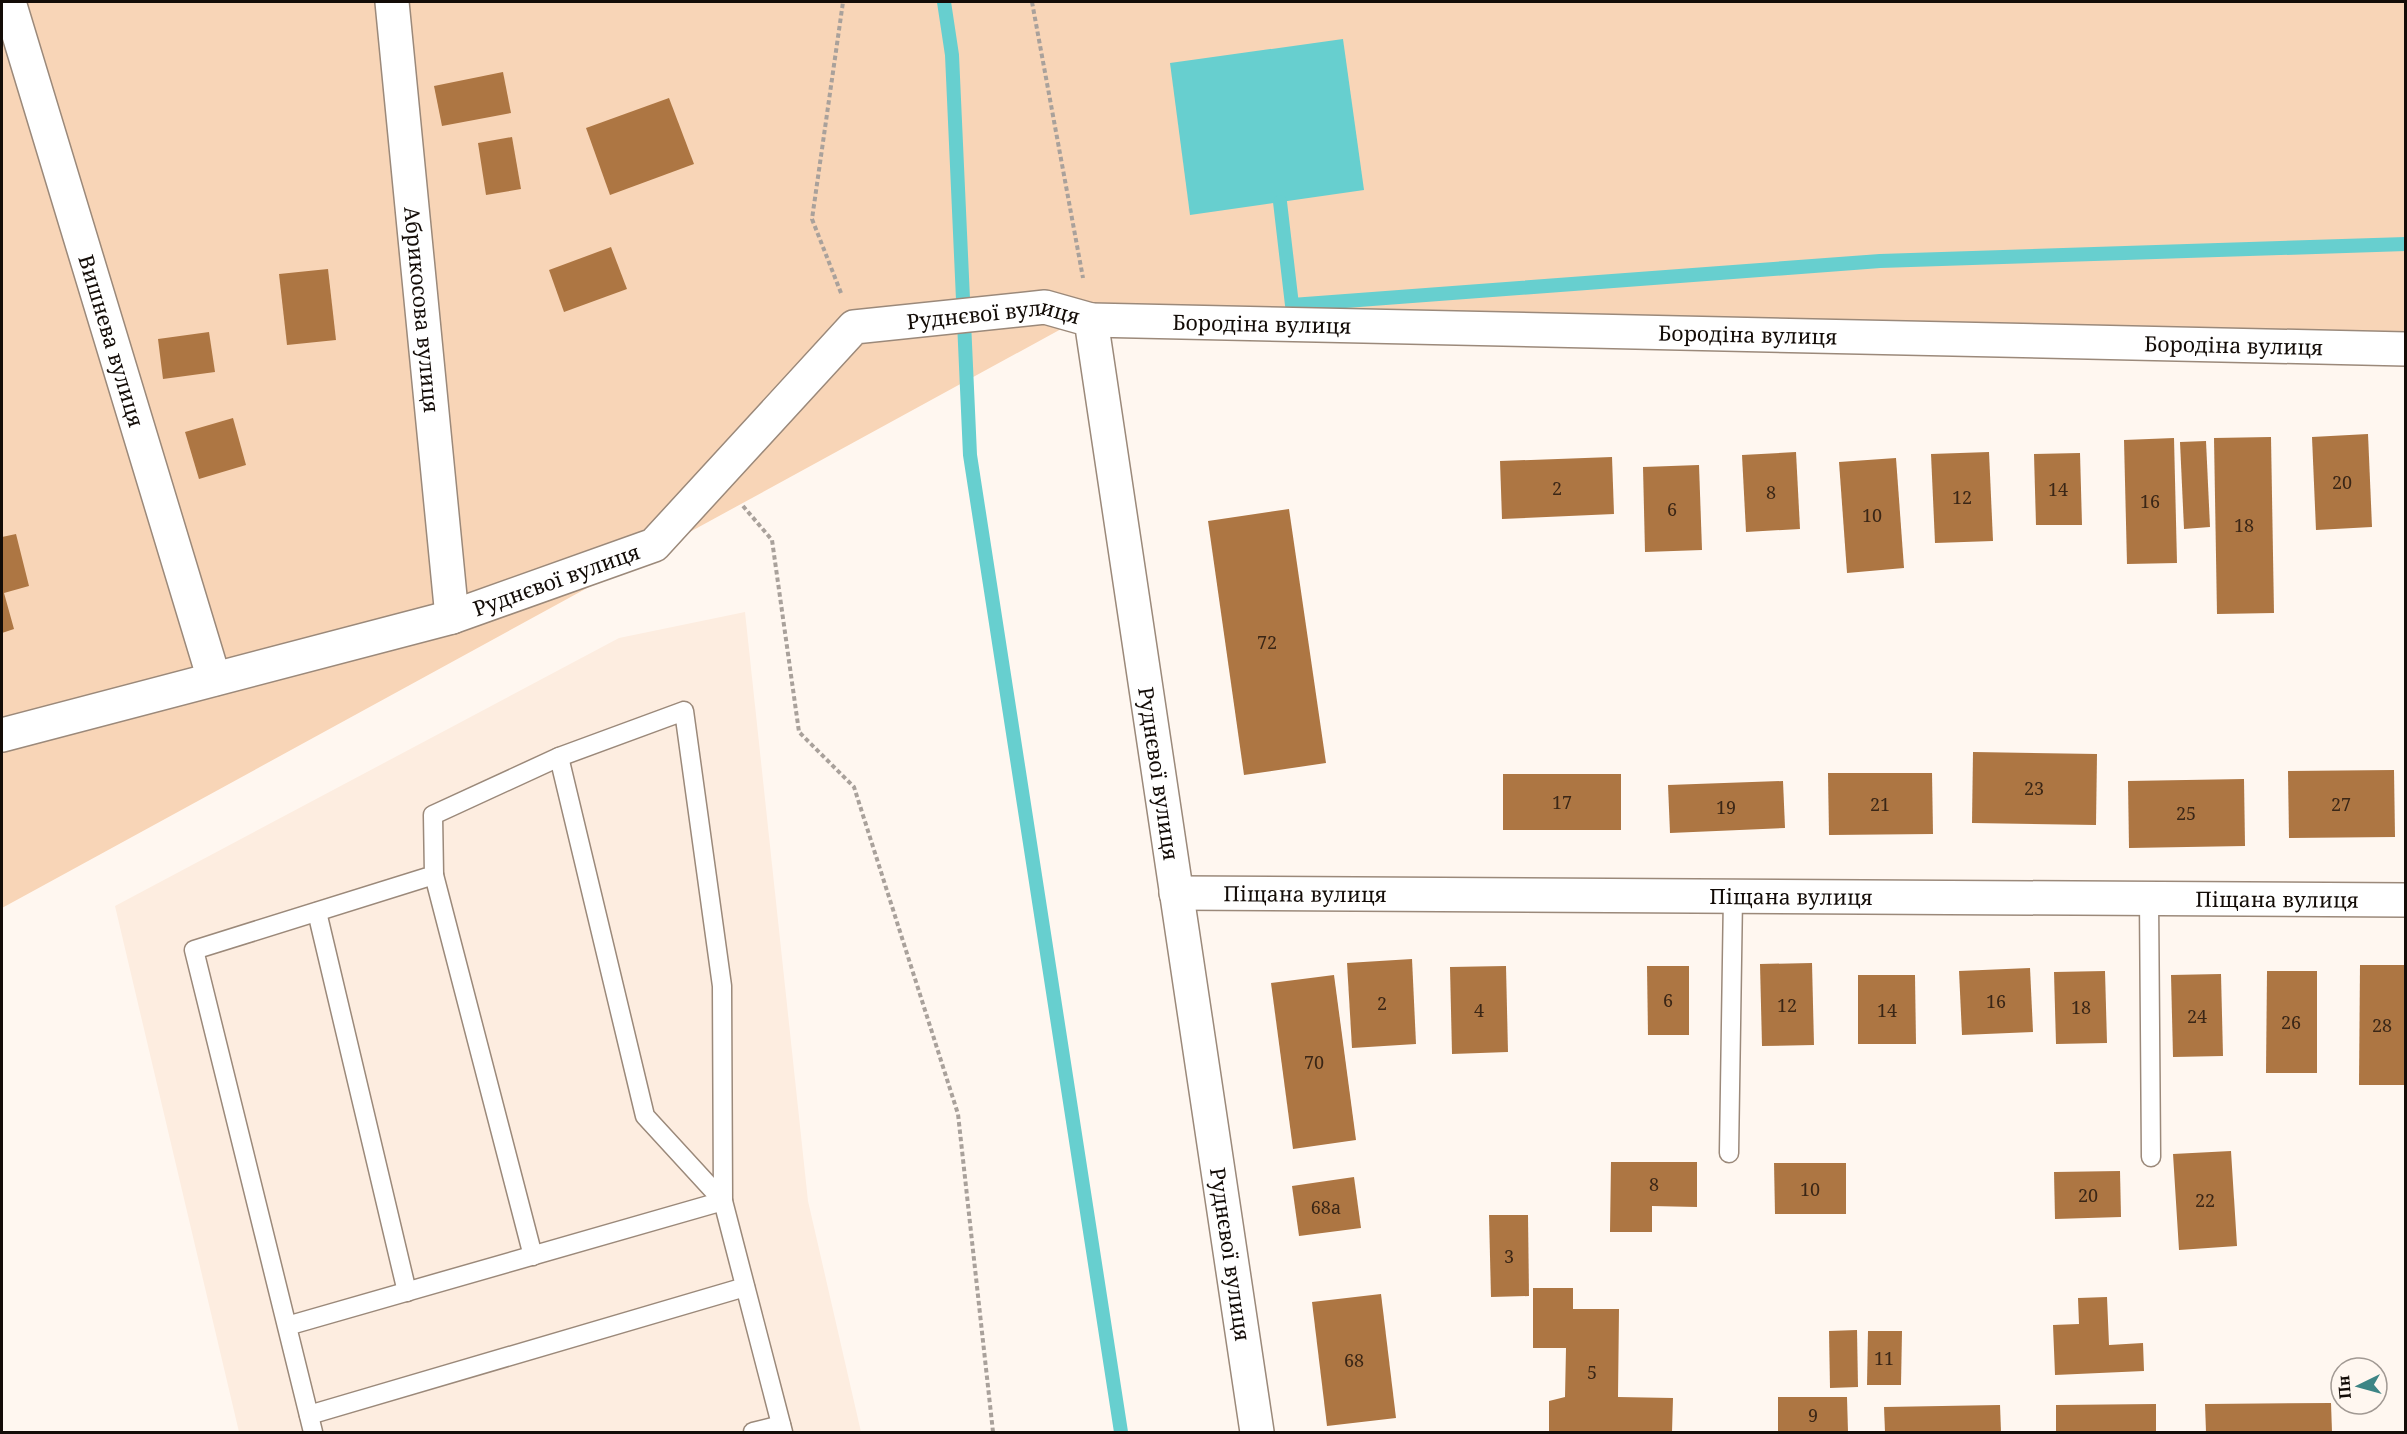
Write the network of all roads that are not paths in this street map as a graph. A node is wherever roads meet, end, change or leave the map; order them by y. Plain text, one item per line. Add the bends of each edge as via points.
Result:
1 (9, 2) edge
2 (392, 2) edge
3 (1091, 320) junction
4 (2406, 349) edge
5 (452, 617) junction
6 (214, 679) junction
7 (2, 735) edge
8 (559, 757) junction
9 (434, 875) junction
10 (1176, 893) junction
11 (1732, 896) junction
12 (2149, 898) junction
13 (2406, 900) edge
14 (316, 912) junction
15 (1729, 1153) dead end
16 (2151, 1157) dead end
17 (723, 1201) junction
18 (533, 1256) junction
19 (745, 1287) junction
20 (407, 1292) junction
21 (287, 1326) junction
22 (311, 1424) edge
23 (782, 1429) edge
24 (753, 1432) edge
25 (1257, 1432) edge

1 - 6 street, Вишнева вулиця
2 - 5 street, Абрикосова вулиця
3 - 4 street, Бородіна вулиця
3 - 5 street, Руднєвої вулиця via 1046,307 855,327 654,545
3 - 10 street, Руднєвої вулиця
5 - 6 street, Руднєвої вулиця
6 - 7 street, Руднєвої вулиця
8 - 9 lane via 434,815
8 - 17 lane via 645,1116
8 - 17 lane via 684,711 722,986
9 - 14 lane
9 - 18 lane
10 - 11 street, Піщана вулиця
10 - 25 street, Руднєвої вулиця
11 - 12 street, Піщана вулиця
11 - 15 lane
12 - 13 street, Піщана вулиця
12 - 16 lane
14 - 20 lane
14 - 21 lane via 194,950
17 - 18 lane
17 - 19 lane
18 - 20 lane
19 - 22 lane
19 - 23 lane
20 - 21 lane
21 - 22 lane
23 - 24 lane

